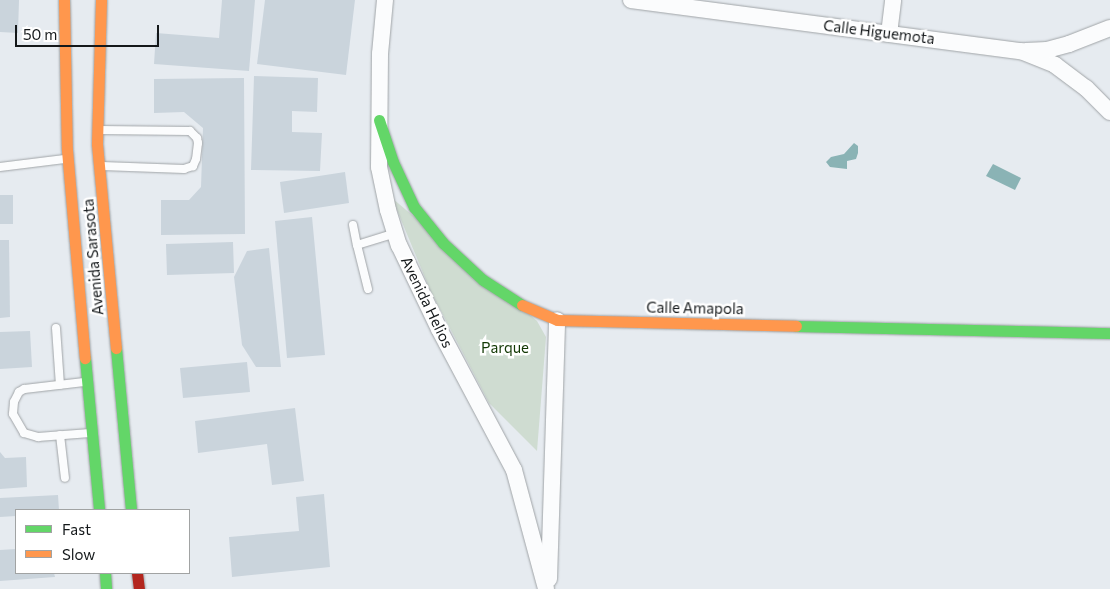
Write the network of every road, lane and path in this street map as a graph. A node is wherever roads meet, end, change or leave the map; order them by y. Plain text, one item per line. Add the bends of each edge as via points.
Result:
1 (64, 0) edge
2 (101, 0) edge
3 (385, 0) edge
4 (631, 0) edge
5 (894, 0) edge
6 (1110, 28) edge
7 (889, 34) junction
8 (1021, 51) junction
9 (1109, 111) edge
10 (379, 120) junction
11 (98, 130) junction
12 (67, 159) junction
13 (0, 166) edge
14 (99, 166) junction
15 (353, 225) dead end
16 (396, 233) junction
17 (357, 246) junction
18 (368, 289) dead end
19 (557, 320) junction
20 (56, 328) dead end
21 (1110, 333) edge
22 (88, 382) junction
23 (60, 385) junction
24 (92, 433) junction
25 (60, 435) junction
26 (65, 478) dead end
27 (99, 509) edge
28 (132, 509) edge
29 (104, 574) edge
30 (137, 574) edge
31 (106, 589) edge
32 (139, 589) edge
33 (548, 589) edge

1 - 12 main road, Avenida Sarasota via 62,32
2 - 11 main road, Avenida Sarasota
3 - 10 street, Avenida Helios
4 - 7 street, Calle Higuemota
5 - 7 street
6 - 8 street via 1047,50
7 - 8 street, Calle Higuemota
8 - 9 street, Calle Higuemota via 1055,66 1086,88
10 - 16 street, Avenida Helios via 379,167
10 - 19 main road, Calle Amapola via 393,162 414,207 443,243 482,280 525,307
11 - 14 main road, Avenida Sarasota
11 - 14 lane via 190,131 198,143 193,166 184,169
12 - 13 lane
12 - 22 main road, Avenida Sarasota
14 - 28 main road, Avenida Sarasota
15 - 17 lane
16 - 17 lane
16 - 33 street, Avenida Helios via 439,329 514,470
17 - 18 lane
19 - 21 main road, Calle Amapola
19 - 33 street, Avenida Helios
20 - 23 lane
22 - 23 lane
22 - 24 main road, Avenida Sarasota
23 - 25 lane via 19,392 13,414 24,433 38,438
24 - 25 lane
24 - 27 main road, Avenida Sarasota
25 - 26 lane
29 - 31 main road
30 - 32 main road

